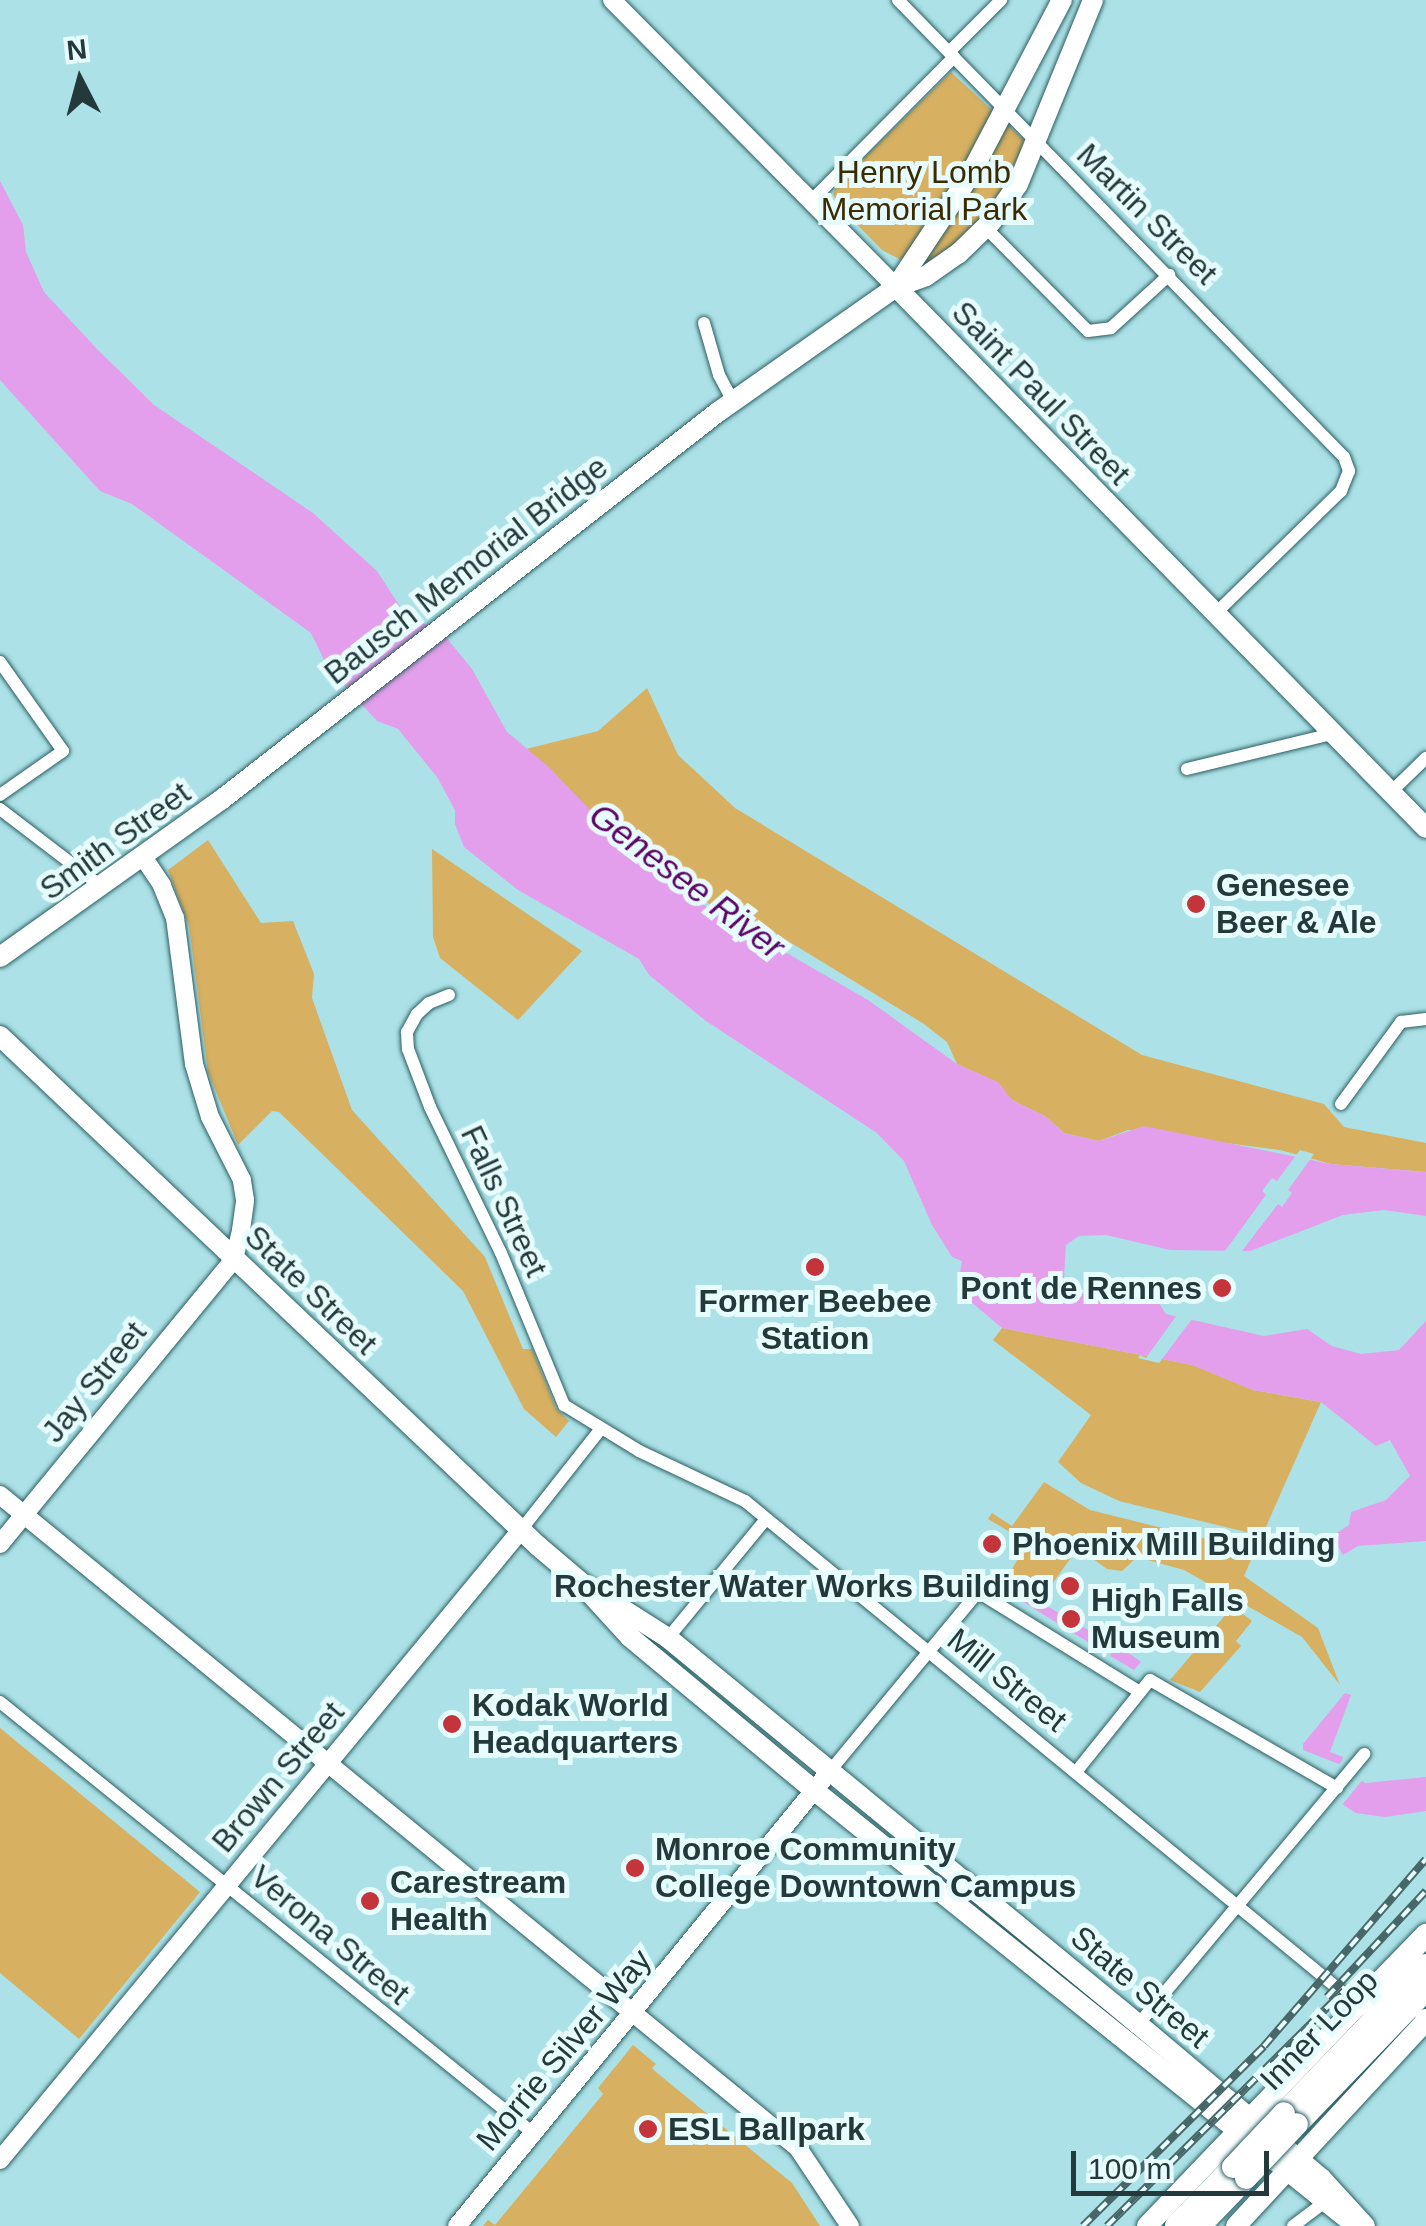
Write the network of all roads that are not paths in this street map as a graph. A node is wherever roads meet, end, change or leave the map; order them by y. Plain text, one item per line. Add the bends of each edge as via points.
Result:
1 (612, 0) edge
2 (898, 0) edge
3 (1001, 0) edge
4 (1062, 0) edge
5 (1094, 0) edge
6 (951, 54) junction
7 (1005, 109) junction
8 (1038, 142) junction
9 (811, 201) junction
10 (986, 228) junction
11 (1169, 276) junction
12 (896, 287) junction
13 (704, 323) dead end
14 (733, 401) junction
15 (1214, 614) junction
16 (0, 662) edge
17 (1332, 734) junction
18 (1426, 758) edge
19 (261, 768) joint
20 (1188, 769) dead end
21 (1392, 792) junction
22 (0, 795) edge
23 (0, 809) edge
24 (1426, 828) edge
25 (144, 857) junction
26 (102, 887) junction
27 (0, 957) edge
28 (449, 996) dead end
29 (1426, 1018) edge
30 (0, 1036) edge
31 (1341, 1104) dead end
32 (234, 1259) junction
33 (600, 1430) junction
34 (0, 1495) edge
35 (24, 1514) junction
36 (766, 1519) junction
37 (521, 1530) junction
38 (0, 1544) edge
39 (583, 1584) junction
40 (668, 1638) junction
41 (929, 1651) junction
42 (1140, 1692) junction
43 (0, 1702) edge
44 (1364, 1754) dead end
45 (327, 1765) junction
46 (830, 1772) junction
47 (1076, 1772) junction
48 (1338, 1788) junction
49 (815, 1791) junction
50 (227, 1886) junction
51 (1236, 1904) junction
52 (1426, 1935) edge
53 (1426, 1965) edge
54 (1426, 1990) edge
55 (1358, 2006) junction
56 (632, 2015) junction
57 (1426, 2020) edge
58 (1132, 2032) junction
59 (1291, 2119) junction
60 (1244, 2125) junction
61 (533, 2133) junction
62 (0, 2160) edge
63 (1294, 2167) junction
64 (1239, 2172) junction
65 (1323, 2203) junction
66 (457, 2226) edge
67 (850, 2226) edge
68 (1146, 2226) edge
69 (1176, 2226) edge
70 (1200, 2226) edge
71 (1236, 2226) edge
72 (1293, 2226) edge
73 (1356, 2226) edge
74 (1365, 2226) edge

1 - 9 street, Saint Paul Street
2 - 6 street, Martin Street
3 - 6 street
4 - 7 main road
5 - 8 main road
6 - 7 street, Martin Street
6 - 9 street
7 - 8 street, Martin Street
7 - 12 main road
8 - 10 main road
8 - 11 street, Martin Street
9 - 12 street, Saint Paul Street
10 - 11 street via 1088,331 1111,328
10 - 12 main road via 948,262
11 - 15 street, Martin Street via 1340,449 1348,471 1341,491
12 - 14 main road, Bausch Memorial Bridge
12 - 15 main road, Saint Paul Street
13 - 14 street
14 - 19 main road, Bausch Memorial Bridge
15 - 17 main road, Saint Paul Street
16 - 22 street via 63,751
17 - 20 street
17 - 21 main road, Saint Paul Street
18 - 21 street
19 - 25 main road, Smith Street
21 - 24 main road, Saint Paul Street
23 - 26 street
25 - 26 main road, Smith Street
25 - 32 street via 172,907 206,1107 245,1193
26 - 27 main road, Smith Street
28 - 33 street, Falls Street via 429,1002 412,1021 409,1054 498,1244 558,1397
29 - 31 street via 1401,1022
30 - 32 main road, State Street
32 - 35 street, Jay Street
32 - 37 main road, State Street
33 - 36 street, Mill Street via 733,1494
33 - 37 street, Brown Street
34 - 35 street
35 - 38 street, Jay Street
35 - 45 street
36 - 40 street
36 - 41 street, Mill Street
37 - 39 main road, State Street
37 - 45 street, Brown Street
39 - 40 main road, State Street
39 - 49 main road, State Street via 630,1637
40 - 46 main road, State Street
41 - 42 street via 978,1592
41 - 46 street
41 - 47 street, Mill Street
42 - 47 street
42 - 48 street via 1150,1680
43 - 50 street, Verona Street
44 - 48 street
45 - 50 street, Brown Street
45 - 56 street
46 - 49 street, Morrie Silver Way
46 - 58 main road, State Street
47 - 51 street, Mill Street
48 - 51 street
49 - 56 street, Morrie Silver Way
49 - 58 main road, State Street
50 - 61 street, Verona Street
50 - 62 street, Brown Street
51 - 55 street, Mill Street
51 - 58 street
52 - 55 highway
53 - 59 highway, Inner Loop
54 - 59 highway, Inner Loop
55 - 60 main road
56 - 61 street, Morrie Silver Way
56 - 67 street via 798,2148
57 - 63 main road
58 - 60 main road, State Street
59 - 64 highway, Inner Loop, bridge
60 - 63 main road, State Street
60 - 68 main road
61 - 66 street, Morrie Silver Way
63 - 65 main road, State Street
63 - 71 main road
63 - 74 main road, State Street
64 - 69 highway, Inner Loop
64 - 70 highway, Inner Loop
65 - 72 street
65 - 73 main road, State Street

